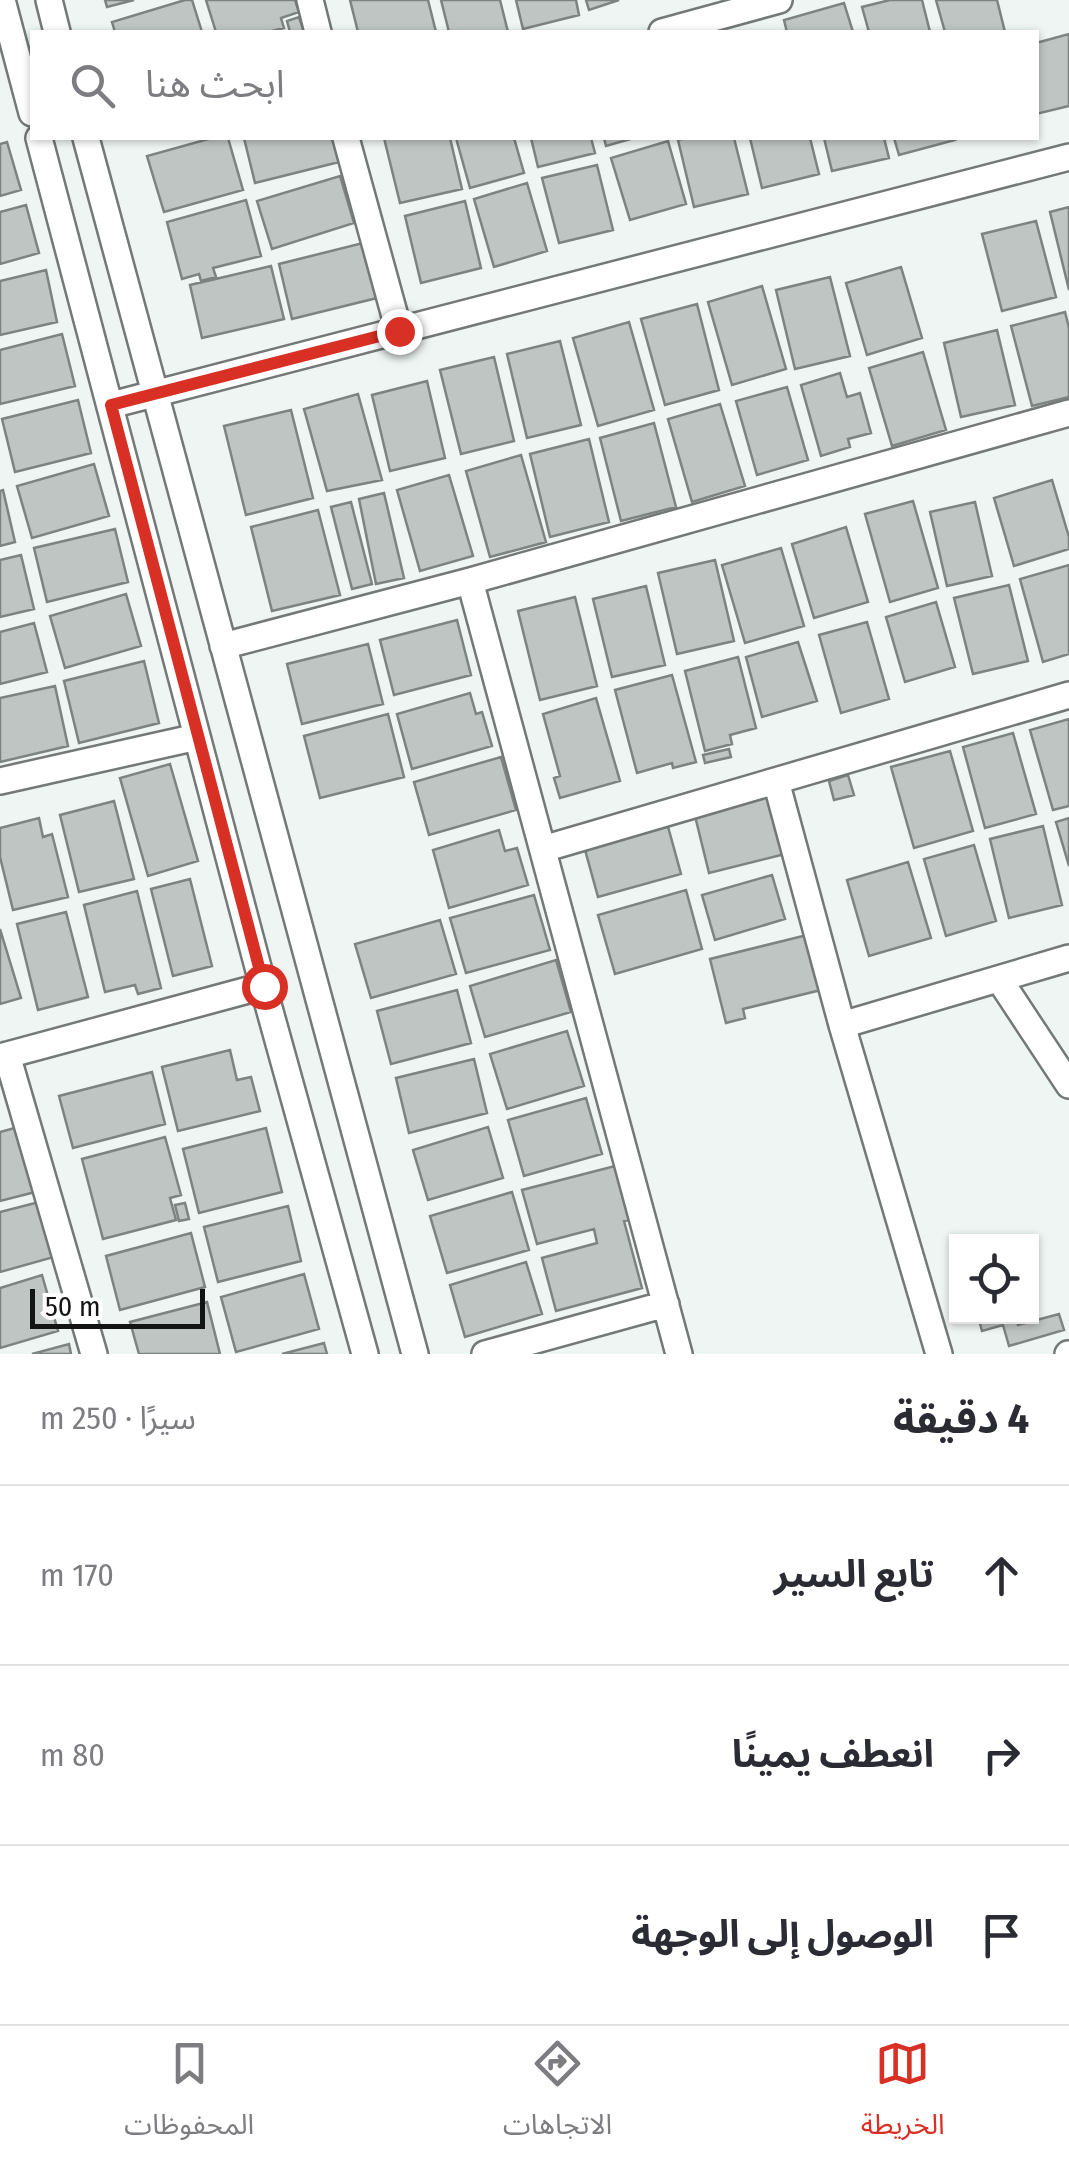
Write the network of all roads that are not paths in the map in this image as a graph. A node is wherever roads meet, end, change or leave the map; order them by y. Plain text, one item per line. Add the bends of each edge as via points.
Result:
1 (48, 0) edge
2 (310, 0) edge
3 (778, 0) edge
4 (4, 17) edge
5 (56, 30) edge
6 (318, 30) edge
7 (669, 30) edge
8 (30, 106) edge
9 (40, 140) edge
10 (87, 140) edge
11 (347, 140) edge
12 (1069, 157) edge
13 (399, 331) junction
14 (154, 394) junction
15 (111, 405) junction
16 (1069, 413) edge
17 (470, 581) junction
18 (222, 646) junction
19 (1069, 695) edge
20 (197, 737) junction
21 (0, 781) edge
22 (776, 781) junction
23 (543, 849) junction
24 (1069, 958) edge
25 (999, 979) junction
26 (264, 986) junction
27 (842, 1025) junction
28 (4, 1056) edge
29 (1069, 1085) edge
30 (666, 1304) junction
31 (94, 1354) edge
32 (365, 1354) edge
33 (415, 1354) edge
34 (485, 1354) edge
35 (680, 1354) edge
36 (939, 1354) edge

1 - 5 street
2 - 6 street
3 - 7 street
4 - 8 street
9 - 15 street
10 - 14 street
11 - 13 street
12 - 13 street
13 - 14 street
14 - 15 street
14 - 18 street
15 - 20 street
16 - 17 street
17 - 18 street
17 - 23 street
18 - 33 street
19 - 22 street
20 - 21 street
20 - 26 street
22 - 23 street
22 - 27 street
23 - 30 street
24 - 25 street
25 - 27 street
25 - 29 street
26 - 28 street
26 - 32 street
27 - 36 street
28 - 31 street
30 - 34 street
30 - 35 street

